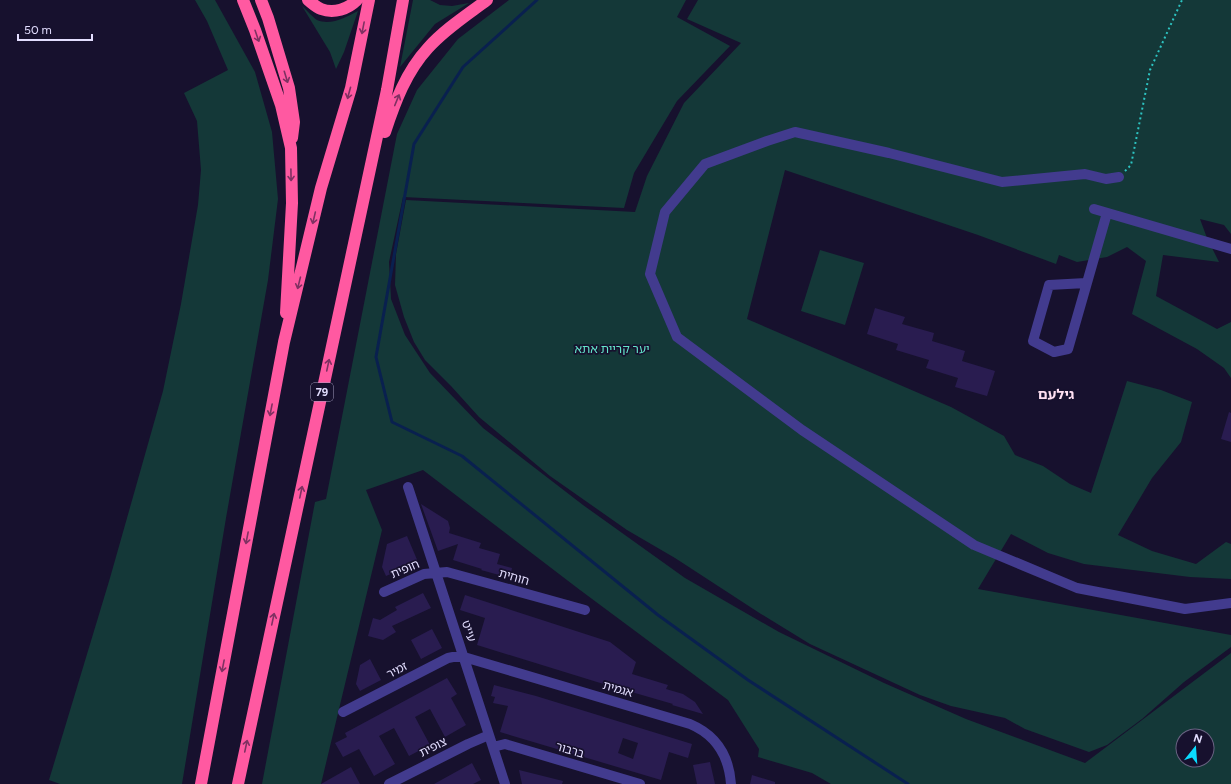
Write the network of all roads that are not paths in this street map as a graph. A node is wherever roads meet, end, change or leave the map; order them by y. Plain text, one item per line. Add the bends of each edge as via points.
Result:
1 (242, 0) edge
2 (261, 0) edge
3 (308, 0) edge
4 (357, 0) edge
5 (369, 0) edge
6 (403, 0) edge
7 (487, 0) edge
8 (316, 4) edge
9 (291, 148) junction
10 (368, 176) junction
11 (1119, 177) road end
12 (1094, 209) dead end
13 (1107, 213) junction
14 (1231, 249) edge
15 (1086, 283) junction
16 (284, 342) junction
17 (408, 487) dead end
18 (436, 572) junction
19 (384, 592) dead end
20 (1231, 603) edge
21 (585, 610) dead end
22 (464, 657) junction
23 (343, 712) dead end
24 (489, 735) junction
25 (493, 747) junction
26 (201, 784) edge
27 (238, 784) edge
28 (390, 784) edge
29 (505, 784) edge
30 (640, 784) edge
31 (731, 784) edge

1 -> 9 highway via 281,105
2 -> 9 highway via 289,88 294,122
3 - 8 highway
4 - 8 highway via 337,11 327,11
5 -> 16 highway via 348,100 321,188
6 - 10 highway, 79
10 -> 7 highway via 402,88 419,59 438,38
9 -> 16 highway via 292,202
27 -> 10 highway, 79
11 - 20 street via 1106,179 1085,174 1002,182 795,132 705,164 666,212 650,274 677,337 802,430 974,545 1077,588 1185,609
12 - 13 street
13 - 14 street
13 - 15 street
15 - 15 street via 1049,285 1032,341 1054,352 1068,349
16 -> 26 highway
17 - 18 street, עייט
18 - 19 street, חופית via 417,576
18 - 21 street, חוחית via 452,573
18 - 22 street, עייט
22 - 23 street, זמיר via 448,658
22 - 24 street, עייט
22 - 31 street, אגמית via 700,728 718,745 725,756
24 - 25 street, עייט
24 - 28 street, צופית
25 - 29 street, עייט
25 - 30 street, ברבור via 505,744

